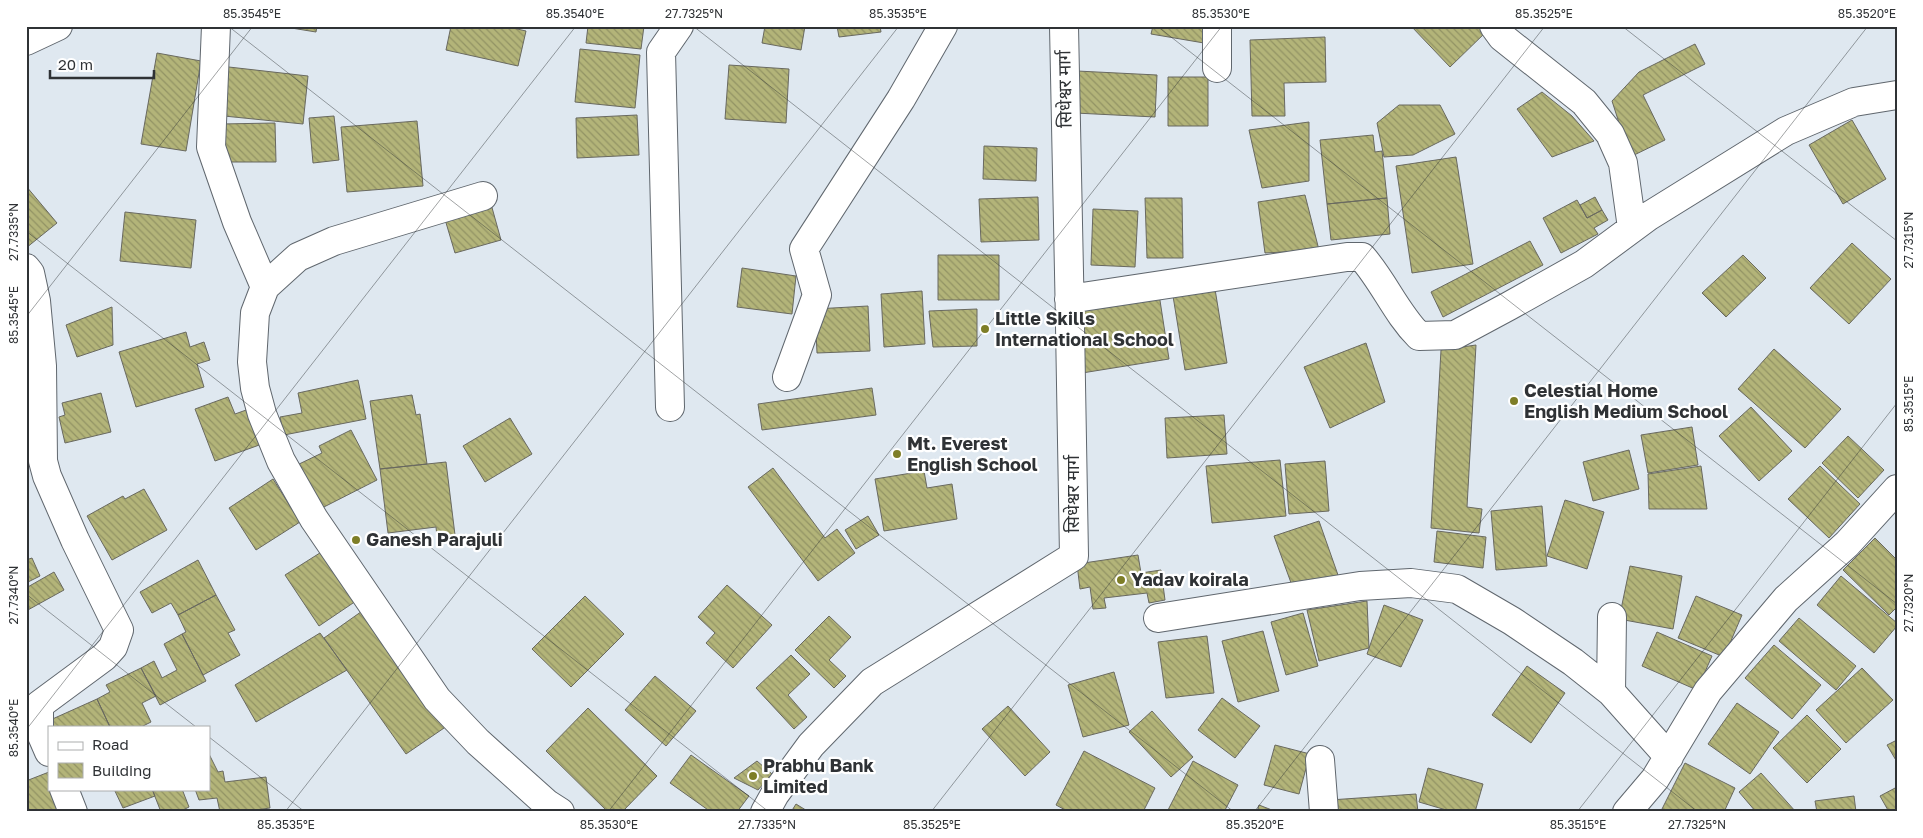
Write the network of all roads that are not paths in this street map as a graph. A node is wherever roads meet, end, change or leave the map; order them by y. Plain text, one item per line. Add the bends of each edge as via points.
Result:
1 (58, 26) edge
2 (216, 26) edge
3 (679, 26) edge
4 (943, 26) edge
5 (1064, 26) edge
6 (1217, 26) edge
7 (1494, 26) edge
8 (26, 41) edge
9 (1217, 68) dead end
10 (1897, 95) edge
11 (483, 196) dead end
12 (1632, 228) junction
13 (26, 268) edge
14 (265, 287) junction
15 (1068, 300) junction
16 (787, 377) dead end
17 (670, 407) dead end
18 (1897, 489) edge
19 (1612, 617) dead end
20 (1158, 618) dead end
21 (1611, 692) junction
22 (32, 711) edge
23 (48, 749) edge
24 (1668, 757) junction
25 (1320, 760) dead end
26 (64, 790) edge
27 (73, 812) edge
28 (560, 812) edge
29 (765, 812) edge
30 (1324, 812) edge
31 (1627, 812) edge

1 - 8 street
2 - 14 street via 211,147 237,222
3 - 17 street via 661,52
4 - 16 street via 901,99 804,249 817,295
5 - 15 street, सिधेश्वर मार्ग
6 - 9 street
7 - 12 street via 1502,37 1584,102 1610,134 1622,163
10 - 12 street via 1854,102 1786,132
11 - 14 street via 334,240 298,257
12 - 15 street via 1584,264 1455,335 1419,336 1405,323 1382,283 1362,258 1347,257
13 - 22 street via 36,301 42,366 43,461 75,540 119,630 113,647 104,657
14 - 28 street via 255,313 252,362 262,414 281,461 314,519 437,699 492,754
15 - 29 street, सिधेश्वर मार्ग via 1074,556 872,682 811,745
18 - 24 street via 1847,544 1774,613 1708,691
19 - 21 street
20 - 21 street via 1360,586 1410,583 1457,589 1512,620
21 - 24 street
22 - 23 street
24 - 31 street via 1655,779
25 - 30 street
26 - 27 street

